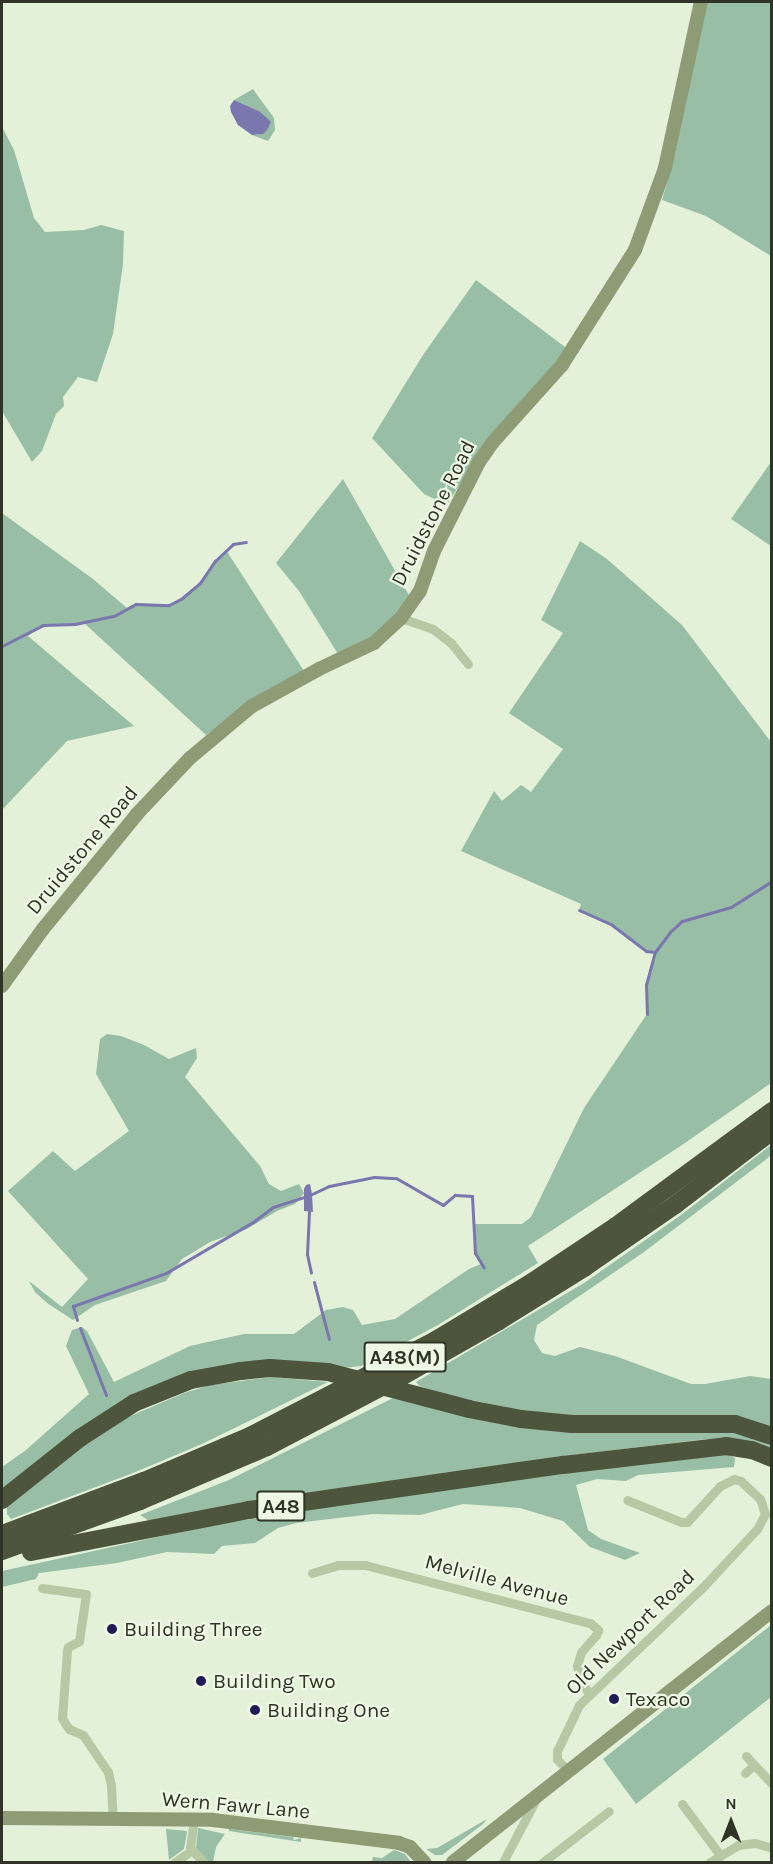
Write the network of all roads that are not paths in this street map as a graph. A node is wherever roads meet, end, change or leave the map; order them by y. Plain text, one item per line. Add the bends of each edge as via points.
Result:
1 (701, 2) edge
2 (401, 618) junction
3 (468, 664) dead end
4 (2, 986) edge
5 (771, 1111) edge
6 (771, 1131) edge
7 (771, 1436) edge
8 (771, 1458) edge
9 (2, 1500) edge
10 (627, 1500) dead end
11 (2, 1534) edge
12 (2, 1551) edge
13 (2, 1558) edge
14 (312, 1573) dead end
15 (42, 1588) dead end
16 (771, 1611) edge
17 (589, 1694) junction
18 (746, 1756) dead end
19 (754, 1765) junction
20 (568, 1771) junction
21 (745, 1773) dead end
22 (771, 1784) edge
23 (538, 1796) junction
24 (682, 1803) dead end
25 (609, 1811) dead end
26 (2, 1818) edge
27 (194, 1819) junction
28 (113, 1820) junction
29 (771, 1848) edge
30 (191, 1851) junction
31 (714, 1860) edge
32 (175, 1863) edge
33 (203, 1863) edge
34 (423, 1863) edge
35 (453, 1863) edge
36 (503, 1863) edge
37 (543, 1863) edge

1 - 2 street, Druidstone Road via 665,168 635,250 562,365 493,441 479,462 433,555 420,591
2 - 3 street via 433,629
2 - 4 street, Druidstone Road via 374,643 252,706 190,758 137,814
5 - 11 highway, A48(M) via 582,1250 398,1360 310,1407 188,1463
6 - 12 highway, A48(M) via 584,1268 414,1371 267,1447 140,1501
7 - 9 highway via 735,1424 543,1422 496,1415 344,1375 306,1369 241,1371 191,1380 150,1395 99,1424
8 - 13 highway, A48 via 753,1450 726,1446 563,1465 249,1510
10 - 17 street, Old Newport Road via 687,1522 720,1486 734,1479 741,1481 764,1506 763,1521 688,1602
14 - 17 street, Melville Avenue via 338,1565 365,1565 590,1623 598,1630 581,1652 577,1666
15 - 28 street via 86,1594 79,1641 67,1651 62,1718 69,1729 83,1735 108,1772
16 - 20 street
17 - 20 street, Old Newport Road via 575,1711 557,1751 557,1759
18 - 19 street
19 - 21 street
19 - 22 street
20 - 23 street
23 - 35 street
23 - 36 street
24 - 31 street
25 - 37 street
26 - 28 street, Wern Fawr Lane
27 - 28 street, Wern Fawr Lane
27 - 30 street
27 - 34 street, Wern Fawr Lane via 399,1843 410,1848
29 - 31 street via 748,1844 730,1849
30 - 32 street
30 - 33 street

